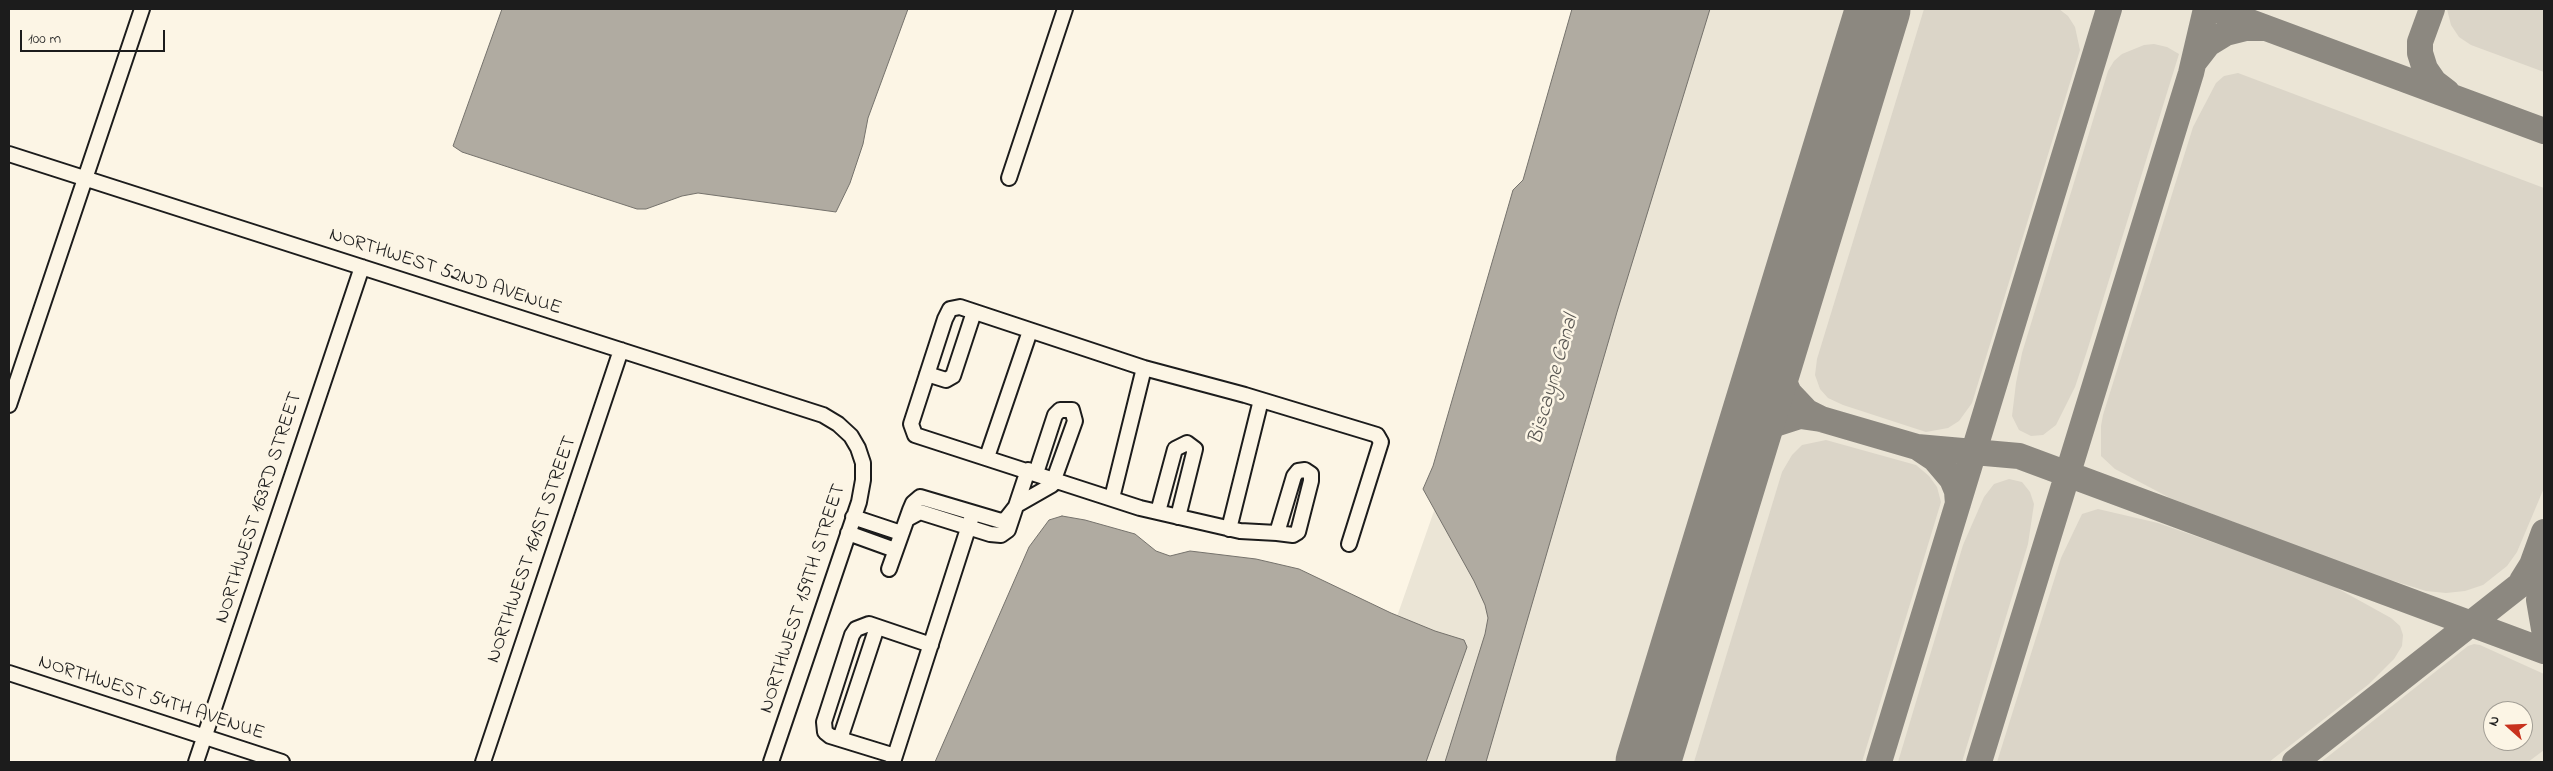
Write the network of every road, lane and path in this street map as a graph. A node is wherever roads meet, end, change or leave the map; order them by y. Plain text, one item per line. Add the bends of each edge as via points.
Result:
1 (142, 9) edge
2 (1065, 9) edge
3 (9, 154) edge
4 (1009, 178) dead end
5 (85, 179) junction
6 (362, 267) junction
7 (974, 312) junction
8 (1030, 332) junction
9 (621, 350) junction
10 (1144, 368) junction
11 (927, 374) junction
12 (1261, 400) junction
13 (9, 405) edge
14 (858, 448) joint
15 (987, 457) junction
16 (1032, 471) junction
17 (1056, 479) junction
18 (1112, 498) junction
19 (1017, 505) junction
20 (1158, 512) junction
21 (973, 514) junction
22 (853, 517) junction
23 (1178, 517) junction
24 (907, 519) junction
25 (969, 527) junction
26 (1229, 529) junction
27 (848, 533) junction
28 (901, 533) junction
29 (1277, 534) dead end
30 (1349, 544) dead end
31 (895, 550) junction
32 (889, 569) dead end
33 (877, 627) junction
34 (931, 645) junction
35 (9, 673) edge
36 (205, 737) junction
37 (840, 739) junction
38 (894, 759) edge
39 (196, 762) edge
40 (282, 762) edge
41 (483, 762) edge
42 (771, 762) edge

1 - 5 street
2 - 4 street
3 - 5 street, NORTHWEST 52ND AVENUE
5 - 6 street, NORTHWEST 52ND AVENUE
5 - 13 street
6 - 9 street, NORTHWEST 52ND AVENUE
6 - 36 street, NORTHWEST 163RD STREET
7 - 8 street
7 - 11 street via 960,307 950,310 944,318
7 - 11 street via 953,376 946,380
8 - 10 street
8 - 15 street
9 - 14 street, NORTHWEST 52ND AVENUE via 823,415 851,436
9 - 41 street, NORTHWEST 161ST STREET
10 - 12 street
10 - 18 street
11 - 15 street via 911,424 915,435
12 - 26 street
12 - 30 street via 1377,435 1381,442
14 - 22 street, NORTHWEST 159TH STREET via 863,463 863,480
15 - 16 street
16 - 17 street
16 - 17 street via 1055,416 1060,410 1072,410 1075,421
16 - 19 street
17 - 18 street
17 - 19 street via 1052,486
18 - 20 street
19 - 21 street via 1001,521
19 - 25 street via 1008,530 1001,534
20 - 23 street
20 - 23 street via 1175,449 1187,443 1195,449
21 - 24 street via 923,497 913,502
21 - 25 street
22 - 27 street, NORTHWEST 159TH STREET
22 - 28 street
23 - 26 street
24 - 25 street via 920,512
24 - 28 street
25 - 34 street
26 - 29 street
27 - 31 street
27 - 42 street, NORTHWEST 159TH STREET
28 - 31 street
31 - 32 street
33 - 34 street
33 - 37 street
33 - 37 street via 862,625 852,636 823,728 830,736
34 - 38 street
35 - 36 street, NORTHWEST 54TH AVENUE
36 - 39 street, NORTHWEST 163RD STREET
36 - 40 street, NORTHWEST 54TH AVENUE
37 - 38 street

